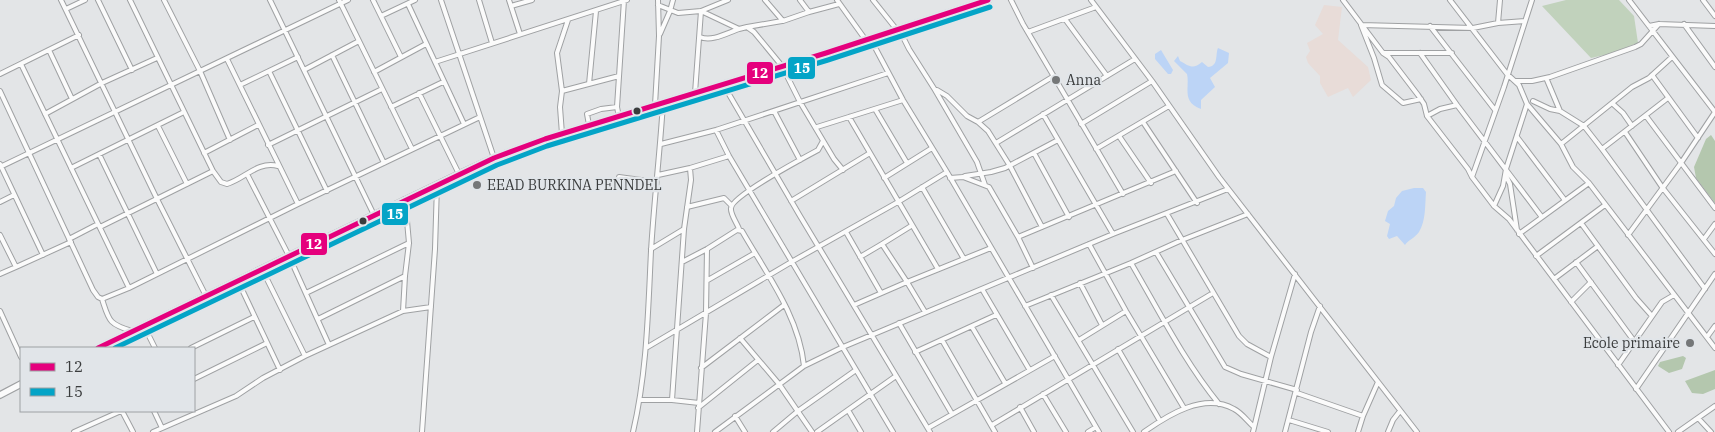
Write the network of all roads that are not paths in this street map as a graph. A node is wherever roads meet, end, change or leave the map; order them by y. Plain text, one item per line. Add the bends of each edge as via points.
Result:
1 (61, 0) edge
2 (85, 0) edge
3 (98, 0) edge
4 (130, 0) edge
5 (164, 0) edge
6 (277, 0) edge
7 (348, 0) edge
8 (373, 0) edge
9 (415, 0) edge
10 (441, 0) edge
11 (479, 0) edge
12 (509, 0) edge
13 (532, 0) edge
14 (625, 0) edge
15 (658, 0) edge
16 (673, 0) edge
17 (728, 0) edge
18 (765, 0) edge
19 (800, 0) edge
20 (872, 0) edge
21 (988, 0) edge
22 (1011, 0) edge
23 (1091, 0) edge
24 (1343, 0) edge
25 (1450, 0) edge
26 (1500, 0) edge
27 (1532, 0) edge
28 (1629, 0) edge
29 (1703, 0) edge
30 (271, 1) edge
31 (978, 1) edge
32 (340, 2) edge
33 (838, 2) edge
34 (408, 4) junction
35 (511, 6) junction
36 (658, 6) junction
37 (1096, 7) junction
38 (66, 9) junction
39 (596, 11) junction
40 (670, 11) junction
41 (701, 11) junction
42 (809, 12) junction
43 (381, 16) junction
44 (1715, 16) edge
45 (1065, 19) junction
46 (568, 20) junction
47 (782, 21) junction
48 (1525, 21) junction
49 (1498, 22) junction
50 (1659, 24) junction
51 (1684, 24) junction
52 (1361, 25) junction
53 (1430, 26) junction
54 (1649, 26) junction
55 (1715, 26) edge
56 (747, 27) junction
57 (1473, 28) junction
58 (739, 29) junction
59 (898, 29) junction
60 (285, 30) junction
61 (1653, 30) junction
62 (1028, 32) junction
63 (520, 34) junction
64 (79, 35) junction
65 (659, 36) junction
66 (700, 36) junction
67 (868, 39) junction
68 (359, 41) junction
69 (426, 44) junction
70 (492, 44) junction
71 (49, 50) junction
72 (459, 53) junction
73 (1383, 53) junction
74 (1420, 53) junction
75 (1452, 53) junction
76 (332, 55) junction
77 (298, 57) junction
78 (401, 57) junction
79 (157, 58) junction
80 (227, 58) junction
81 (1672, 58) junction
82 (1135, 59) junction
83 (435, 62) junction
84 (21, 64) junction
85 (782, 66) junction
86 (1715, 67) edge
87 (132, 70) junction
88 (304, 70) junction
89 (200, 71) junction
90 (269, 71) junction
91 (374, 72) junction
92 (888, 73) junction
93 (0, 74) edge
94 (1507, 74) junction
95 (1652, 75) junction
96 (619, 76) junction
97 (1054, 76) junction
98 (1107, 76) junction
99 (1547, 80) dead end
100 (1152, 81) junction
101 (1516, 81) junction
102 (443, 82) junction
103 (102, 83) junction
104 (589, 84) junction
105 (722, 84) junction
106 (171, 85) junction
107 (240, 85) junction
108 (382, 89) junction
109 (934, 90) junction
110 (0, 91) edge
111 (562, 91) junction
112 (419, 93) junction
113 (695, 93) junction
114 (1668, 98) junction
115 (72, 99) junction
116 (1421, 99) junction
117 (903, 100) junction
118 (1067, 100) junction
119 (1534, 101) dead end
120 (355, 102) junction
121 (800, 102) junction
122 (663, 103) junction
123 (1527, 104) junction
124 (1613, 104) junction
125 (1457, 105) junction
126 (655, 106) junction
127 (1169, 106) junction
128 (391, 107) junction
129 (617, 107) junction
130 (875, 109) junction
131 (1495, 110) junction
132 (774, 111) junction
133 (1560, 111) junction
134 (184, 112) junction
135 (1715, 112) edge
136 (116, 113) junction
137 (45, 114) junction
138 (1043, 114) junction
139 (1427, 116) junction
140 (1646, 116) junction
141 (326, 117) junction
142 (480, 117) junction
143 (619, 117) junction
144 (849, 117) junction
145 (745, 120) junction
146 (978, 122) junction
147 (1143, 122) junction
148 (464, 124) junction
149 (1081, 124) junction
150 (258, 125) junction
151 (158, 126) junction
152 (589, 126) junction
153 (1584, 126) junction
154 (1632, 126) junction
155 (817, 128) junction
156 (298, 130) junction
157 (716, 130) junction
158 (1624, 132) junction
159 (562, 134) junction
160 (440, 135) junction
161 (1119, 136) junction
162 (1516, 137) junction
163 (1698, 138) junction
164 (57, 140) junction
165 (128, 140) junction
166 (230, 140) junction
167 (824, 140) junction
168 (1058, 140) junction
169 (1484, 140) junction
170 (996, 143) junction
171 (661, 144) junction
172 (1561, 144) junction
173 (268, 145) junction
174 (932, 148) junction
175 (412, 149) junction
176 (1096, 149) junction
177 (1602, 149) junction
178 (30, 153) junction
179 (204, 153) junction
180 (870, 153) junction
181 (1034, 153) junction
182 (99, 154) junction
183 (729, 156) junction
184 (494, 158) junction
185 (800, 160) junction
186 (384, 163) junction
187 (907, 163) junction
188 (1681, 163) junction
189 (0, 166) edge
190 (278, 166) junction
191 (1010, 166) junction
192 (1474, 166) junction
193 (71, 168) junction
194 (690, 168) junction
195 (1506, 169) junction
196 (843, 170) junction
197 (1468, 170) junction
198 (213, 171) junction
199 (1176, 171) junction
200 (947, 172) junction
201 (247, 174) junction
202 (459, 174) junction
203 (776, 174) junction
204 (982, 174) junction
205 (658, 175) junction
206 (1506, 176) junction
207 (355, 177) junction
208 (619, 177) dead end
209 (963, 177) junction
210 (1472, 177) junction
211 (884, 178) junction
212 (950, 178) junction
213 (656, 182) junction
214 (1151, 183) junction
215 (1589, 183) junction
216 (187, 184) junction
217 (437, 184) junction
218 (985, 185) junction
219 (922, 187) junction
220 (1662, 187) junction
221 (750, 189) junction
222 (1228, 189) junction
223 (327, 191) junction
224 (1123, 194) junction
225 (14, 195) junction
226 (157, 199) junction
227 (405, 199) junction
228 (1564, 199) junction
229 (791, 201) junction
230 (0, 202) edge
231 (898, 202) junction
232 (1197, 203) junction
233 (298, 204) junction
234 (731, 205) junction
235 (1097, 205) junction
236 (1605, 205) junction
237 (1494, 206) junction
238 (687, 207) junction
239 (1715, 208) edge
240 (1646, 209) junction
241 (127, 213) junction
242 (374, 214) junction
243 (1167, 214) junction
244 (1248, 214) junction
245 (1541, 216) junction
246 (1069, 217) junction
247 (270, 218) junction
248 (1581, 223) junction
249 (1715, 224) edge
250 (99, 225) junction
251 (912, 226) junction
252 (1042, 227) junction
253 (684, 229) junction
254 (739, 229) junction
255 (846, 232) junction
256 (1518, 233) junction
257 (1113, 234) junction
258 (0, 235) edge
259 (1628, 235) junction
260 (1018, 237) junction
261 (70, 240) junction
262 (1182, 240) junction
263 (1704, 240) junction
264 (409, 243) junction
265 (882, 244) junction
266 (1089, 244) junction
267 (819, 246) junction
268 (1598, 246) junction
269 (991, 248) junction
270 (651, 249) junction
271 (708, 249) junction
272 (1156, 252) junction
273 (755, 253) junction
274 (1715, 254) edge
275 (43, 255) junction
276 (289, 256) junction
277 (1536, 256) junction
278 (860, 257) junction
279 (188, 259) junction
280 (964, 259) junction
281 (793, 261) junction
282 (682, 262) junction
283 (1576, 262) junction
284 (1131, 263) junction
285 (16, 267) junction
286 (1033, 268) junction
287 (262, 269) junction
288 (938, 269) junction
289 (0, 274) edge
290 (157, 274) junction
291 (1105, 274) junction
292 (1295, 274) junction
293 (1715, 274) edge
294 (769, 275) junction
295 (405, 276) junction
296 (1009, 278) junction
297 (1554, 279) junction
298 (238, 280) junction
299 (708, 280) junction
300 (908, 282) junction
301 (1591, 282) junction
302 (1080, 283) junction
303 (129, 288) junction
304 (982, 289) junction
305 (1705, 289) junction
306 (306, 293) junction
307 (881, 293) junction
308 (1213, 293) junction
309 (1051, 295) junction
310 (1674, 295) junction
311 (206, 296) junction
312 (102, 299) junction
313 (1570, 302) junction
314 (784, 305) junction
315 (854, 305) junction
316 (1025, 306) junction
317 (1320, 306) junction
318 (431, 307) junction
319 (1190, 307) junction
320 (403, 311) junction
321 (1126, 311) junction
322 (0, 312) edge
323 (925, 312) junction
324 (706, 313) junction
325 (1688, 313) junction
326 (996, 315) junction
327 (254, 316) junction
328 (1652, 316) junction
329 (318, 319) junction
330 (1164, 322) junction
331 (899, 323) junction
332 (1102, 325) junction
333 (144, 326) junction
334 (1715, 326) edge
335 (972, 327) junction
336 (677, 331) junction
337 (133, 332) junction
338 (871, 335) junction
339 (1141, 335) junction
340 (1707, 337) junction
341 (740, 338) junction
342 (118, 339) junction
343 (942, 340) junction
344 (1079, 340) junction
345 (1634, 341) junction
346 (267, 343) junction
347 (329, 344) junction
348 (100, 347) edge
349 (122, 347) edge
350 (154, 347) edge
351 (193, 347) edge
352 (843, 347) junction
353 (646, 348) junction
354 (1715, 348) edge
355 (1118, 349) junction
356 (915, 352) junction
357 (20, 355) edge
358 (305, 356) junction
359 (1055, 356) junction
360 (1270, 357) junction
361 (758, 360) junction
362 (1093, 364) junction
363 (1618, 365) junction
364 (804, 366) junction
365 (701, 368) junction
366 (280, 370) junction
367 (856, 370) junction
368 (1029, 370) junction
369 (896, 376) junction
370 (195, 379) edge
371 (1068, 379) junction
372 (1264, 381) junction
373 (1005, 382) junction
374 (1378, 382) junction
375 (779, 384) junction
376 (20, 385) edge
377 (1636, 389) junction
378 (1297, 392) junction
379 (870, 394) junction
380 (1043, 394) junction
381 (0, 395) edge
382 (640, 400) junction
383 (672, 400) junction
384 (976, 400) junction
385 (1219, 404) junction
386 (698, 405) junction
387 (1715, 406) edge
388 (1020, 407) junction
389 (1184, 408) junction
390 (848, 410) junction
391 (1400, 410) junction
392 (798, 411) junction
393 (120, 412) edge
394 (123, 412) edge
395 (154, 412) edge
396 (185, 412) edge
397 (952, 414) junction
398 (735, 416) junction
399 (1363, 416) junction
400 (188, 418) junction
401 (1698, 418) junction
402 (1289, 420) junction
403 (1160, 421) junction
404 (992, 425) junction
405 (1096, 427) junction
406 (162, 428) junction
407 (778, 430) edge
408 (929, 430) edge
409 (1253, 430) edge
410 (74, 432) edge
411 (133, 432) edge
412 (153, 432) edge
413 (422, 432) edge
414 (633, 432) edge
415 (697, 432) edge
416 (715, 432) edge
417 (745, 432) edge
418 (773, 432) edge
419 (812, 432) edge
420 (817, 432) edge
421 (861, 432) edge
422 (893, 432) edge
423 (996, 432) edge
424 (1034, 432) edge
425 (1066, 432) edge
426 (1088, 432) edge
427 (1099, 432) edge
428 (1133, 432) edge
429 (1144, 432) edge
430 (1285, 432) edge
431 (1328, 432) edge
432 (1358, 432) edge
433 (1388, 432) edge
434 (1416, 432) edge
435 (1669, 432) edge
436 (1678, 432) edge
437 (1711, 432) edge

1 - 38 street
2 - 38 street
3 - 87 street
4 - 79 street
5 - 89 street
6 - 30 street
7 - 32 street
8 - 43 street
9 - 34 street
10 - 72 street
11 - 70 street
12 - 35 street
13 - 35 street
14 - 39 street
14 - 96 street
15 - 36 street
16 - 40 street
17 - 41 street
18 - 47 street
19 - 42 street
20 - 59 street
21 - 31 street
22 - 62 street
23 - 37 street
24 - 52 street
25 - 57 street
26 - 49 street
27 - 48 street
28 - 54 street
29 - 44 street
30 - 60 street
31 - 59 street
32 - 60 street
32 - 68 street
33 - 42 street
33 - 67 street
34 - 43 street
34 - 69 street
35 - 63 street
36 - 40 street
36 - 65 street
37 - 45 street
37 - 82 street
38 - 64 street
39 - 46 street
39 - 104 street
40 - 41 street
40 - 65 street
41 - 58 street
41 - 66 street
42 - 47 street
43 - 78 street
45 - 62 street
45 - 98 street
46 - 63 street
46 - 111 street via 557,50
47 - 56 street
48 - 49 street
48 - 94 street
49 - 57 street
50 - 51 street
50 - 54 street
50 - 61 street
51 - 55 street
51 - 86 street
52 - 53 street
52 - 73 street
52 - 116 street via 1382,85 1403,102
53 - 57 street
53 - 75 street
54 - 61 street
56 - 58 street
56 - 85 street
57 - 94 street
58 - 66 street via 715,38
59 - 67 street
59 - 109 street
60 - 77 street
60 - 80 street
61 - 81 street
61 - 101 street via 1641,44 1613,56 1541,79
62 - 97 street
63 - 70 street
64 - 71 street
64 - 103 street
65 - 126 street
66 - 113 street
67 - 85 street
67 - 92 street
68 - 76 street
68 - 91 street
69 - 78 street
69 - 83 street
70 - 72 street
71 - 84 street
71 - 115 street
72 - 83 street
72 - 142 street
73 - 74 street
73 - 116 street
74 - 75 street
74 - 125 street
75 - 131 street
76 - 88 street
76 - 120 street
77 - 88 street
77 - 90 street
78 - 91 street
79 - 87 street
79 - 106 street
80 - 89 street
80 - 107 street
81 - 95 street
81 - 135 street
82 - 98 street
82 - 100 street
83 - 102 street
84 - 93 street
84 - 137 street
85 - 105 street
85 - 121 street
87 - 103 street
88 - 141 street
89 - 106 street
89 - 166 street
90 - 107 street
90 - 156 street
91 - 108 street
92 - 117 street
92 - 121 street
94 - 101 street
94 - 131 street
95 - 114 street
95 - 124 street
96 - 104 street
96 - 129 street
97 - 118 street
97 - 146 street
98 - 118 street
99 - 133 street
100 - 127 street
100 - 149 street
101 - 123 street
102 - 112 street
102 - 148 street
103 - 115 street
103 - 136 street
104 - 111 street
105 - 113 street
105 - 145 street
106 - 134 street
106 - 136 street
107 - 150 street
108 - 120 street
108 - 128 street
109 - 146 street via 947,96
109 - 204 street
110 - 178 street
111 - 159 street
112 - 128 street
112 - 160 street
113 - 122 street
114 - 140 street
114 - 163 street
115 - 137 street
116 - 139 street
117 - 130 street
117 - 174 street
118 - 138 street
118 - 149 street
119 - 133 street
120 - 141 street
120 - 186 street
121 - 132 street
121 - 155 street
122 - 126 street
122 - 171 street
123 - 162 street
123 - 172 street
124 - 153 street
124 - 154 street
125 - 139 street via 1433,111
125 - 169 street
126 - 143 street
127 - 147 street
127 - 222 street
128 - 175 street
129 - 143 street
129 - 152 street via 587,114
130 - 144 street
130 - 187 street
131 - 169 street
132 - 145 street
132 - 185 street
133 - 153 street
134 - 151 street
134 - 179 street
135 - 163 street
136 - 164 street
136 - 165 street
137 - 164 street
138 - 168 street
138 - 170 street
139 - 197 street
140 - 154 street
140 - 188 street
141 - 156 street
141 - 207 street
142 - 148 street
142 - 184 street
143 - 152 street
144 - 155 street
144 - 180 street
145 - 157 street
145 - 203 street
146 - 170 street
147 - 161 street
147 - 199 street
148 - 160 street
149 - 176 street
150 - 166 street
150 - 173 street
151 - 165 street
151 - 216 street
152 - 159 street
153 - 172 street
153 - 177 street
154 - 158 street
155 - 167 street
156 - 173 street
156 - 223 street
157 - 171 street
157 - 183 street
158 - 177 street
158 - 220 street
159 - 184 street
160 - 175 street
160 - 202 street
161 - 176 street
161 - 214 street
162 - 195 street
162 - 228 street
163 - 188 street
164 - 178 street
164 - 193 street
165 - 182 street
165 - 226 street
166 - 179 street
167 - 185 street via 818,150
167 - 196 street
168 - 181 street
168 - 235 street
169 - 192 street
169 - 195 street
170 - 191 street
171 - 205 street
172 - 215 street via 1573,167
173 - 190 street
174 - 187 street
174 - 200 street
175 - 186 street
176 - 224 street
177 - 240 street
178 - 189 street
178 - 261 street
179 - 198 street
180 - 196 street
180 - 211 street
181 - 191 street
181 - 246 street
182 - 193 street
182 - 241 street
183 - 194 street
183 - 221 street
184 - 202 street
185 - 203 street
186 - 207 street
187 - 211 street
188 - 220 street
188 - 239 street
189 - 225 street
190 - 201 street via 263,165
190 - 233 street
191 - 204 street
191 - 252 street
192 - 197 street
192 - 210 street
193 - 250 street
194 - 205 street
194 - 238 street
195 - 206 street
195 - 245 street
196 - 229 street
197 - 210 street
198 - 201 street via 227,184
198 - 216 street
199 - 214 street
199 - 232 street
200 - 212 street
200 - 219 street
201 - 247 street
202 - 217 street
203 - 221 street
203 - 229 street
204 - 209 street
204 - 218 street
205 - 213 street
206 - 237 street
206 - 256 street
207 - 223 street
207 - 242 street
208 - 213 street
209 - 212 street
209 - 218 street
210 - 237 street
211 - 231 street
212 - 269 street
213 - 270 street
214 - 224 street
215 - 228 street
215 - 236 street
216 - 226 street
217 - 227 street
217 - 318 street
218 - 260 street via 990,188
219 - 231 street
219 - 280 street
220 - 240 street
220 - 263 street
221 - 234 street
221 - 281 street
222 - 232 street
222 - 244 street
223 - 233 street
224 - 235 street
225 - 230 street
225 - 275 street
226 - 241 street
226 - 279 street
227 - 242 street
227 - 264 street
228 - 245 street
229 - 267 street
231 - 251 street
231 - 255 street
232 - 243 street
233 - 247 street
234 - 238 street via 724,198
234 - 254 street
235 - 246 street
235 - 257 street
236 - 248 street
236 - 259 street
237 - 256 street via 1509,218
238 - 253 street
240 - 259 street
240 - 305 street
241 - 250 street
241 - 290 street
242 - 276 street
243 - 257 street
243 - 262 street
244 - 262 street
244 - 292 street
245 - 256 street
246 - 252 street
247 - 276 street
247 - 279 street
248 - 268 street
248 - 277 street
249 - 263 street
250 - 261 street
250 - 303 street
251 - 265 street
251 - 288 street
252 - 260 street
253 - 270 street
253 - 282 street
254 - 271 street
254 - 273 street
255 - 267 street
255 - 278 street
256 - 277 street
257 - 266 street
258 - 285 street
259 - 310 street
260 - 286 street
261 - 275 street
261 - 312 street via 93,290
262 - 272 street
262 - 308 street
263 - 274 street
264 - 295 street
264 - 306 street
265 - 278 street
265 - 300 street
266 - 286 street
266 - 291 street
267 - 281 street
267 - 315 street
268 - 283 street
268 - 328 street
269 - 280 street
269 - 296 street
270 - 353 street
271 - 282 street
271 - 299 street
272 - 284 street
272 - 319 street
273 - 294 street
273 - 299 street
275 - 285 street
276 - 287 street
276 - 306 street
277 - 297 street
278 - 307 street
279 - 290 street
279 - 311 street
280 - 288 street
281 - 294 street
281 - 352 street
282 - 336 street
283 - 297 street
283 - 301 street
284 - 291 street
284 - 330 street
285 - 289 street
286 - 296 street
287 - 298 street
287 - 358 street
288 - 300 street
290 - 303 street
291 - 302 street
291 - 321 street
292 - 317 street
292 - 360 street
293 - 305 street
294 - 314 street
294 - 324 street
295 - 320 street
295 - 329 street
296 - 304 street
296 - 316 street
297 - 313 street
298 - 311 street
298 - 327 street
299 - 324 street
300 - 307 street
300 - 323 street
301 - 313 street
301 - 345 street
302 - 309 street
302 - 332 street
303 - 312 street
304 - 323 street
304 - 326 street
305 - 325 street
306 - 329 street
307 - 315 street
308 - 319 street
308 - 360 street via 1240,338
309 - 316 street
309 - 344 street
310 - 325 street
310 - 328 street via 1662,302
311 - 333 street
312 - 337 street via 112,323
313 - 363 street
314 - 341 street
314 - 364 street via 802,345
315 - 338 street
316 - 359 street
317 - 374 street
317 - 378 street
318 - 320 street
318 - 413 street
319 - 330 street
319 - 372 street via 1225,367
320 - 347 street
321 - 332 street
321 - 339 street
322 - 357 street
323 - 331 street
324 - 336 street
324 - 365 street
325 - 340 street
325 - 377 street
326 - 335 street
326 - 368 street
327 - 346 street
327 - 351 street
328 - 345 street
329 - 347 street
330 - 339 street
330 - 385 street
331 - 338 street
331 - 356 street
332 - 344 street
333 - 337 street
333 - 350 street
334 - 340 street
335 - 343 street
335 - 373 street
336 - 353 street
336 - 383 street
337 - 342 street
338 - 352 street
338 - 369 street
339 - 355 street
339 - 389 street
340 - 354 street
341 - 361 street
341 - 365 street
342 - 348 street
342 - 349 street
343 - 356 street
343 - 384 street
344 - 362 street
345 - 363 street
346 - 366 street
346 - 370 street
347 - 358 street
352 - 364 street
352 - 367 street
353 - 382 street
355 - 362 street
355 - 403 street
356 - 397 street
358 - 366 street
359 - 368 street
359 - 371 street
360 - 372 street
361 - 375 street
361 - 386 street
362 - 371 street
362 - 428 street
363 - 377 street
364 - 375 street
365 - 386 street
366 - 400 street via 236,396
367 - 379 street
367 - 392 street
368 - 373 street
369 - 379 street
369 - 408 street
371 - 380 street
371 - 405 street
372 - 378 street
372 - 409 street
373 - 384 street
374 - 391 street
374 - 399 street
375 - 392 street
375 - 398 street
376 - 381 street
377 - 435 street
378 - 399 street
378 - 402 street
379 - 390 street
379 - 422 street
380 - 388 street
380 - 425 street
382 - 383 street
382 - 414 street
383 - 386 street
384 - 397 street
384 - 404 street
385 - 389 street
385 - 409 street via 1239,412
386 - 415 street
387 - 401 street
388 - 404 street
388 - 424 street
389 - 403 street
390 - 420 street
390 - 421 street
391 - 433 street
391 - 434 street
392 - 407 street
392 - 419 street
393 - 410 street
394 - 411 street
395 - 406 street
396 - 400 street
397 - 408 street
398 - 416 street
398 - 417 street
399 - 432 street
400 - 406 street
401 - 436 street
401 - 437 street
402 - 430 street
402 - 431 street
403 - 429 street
404 - 423 street
405 - 426 street
405 - 427 street
406 - 412 street
407 - 418 street

